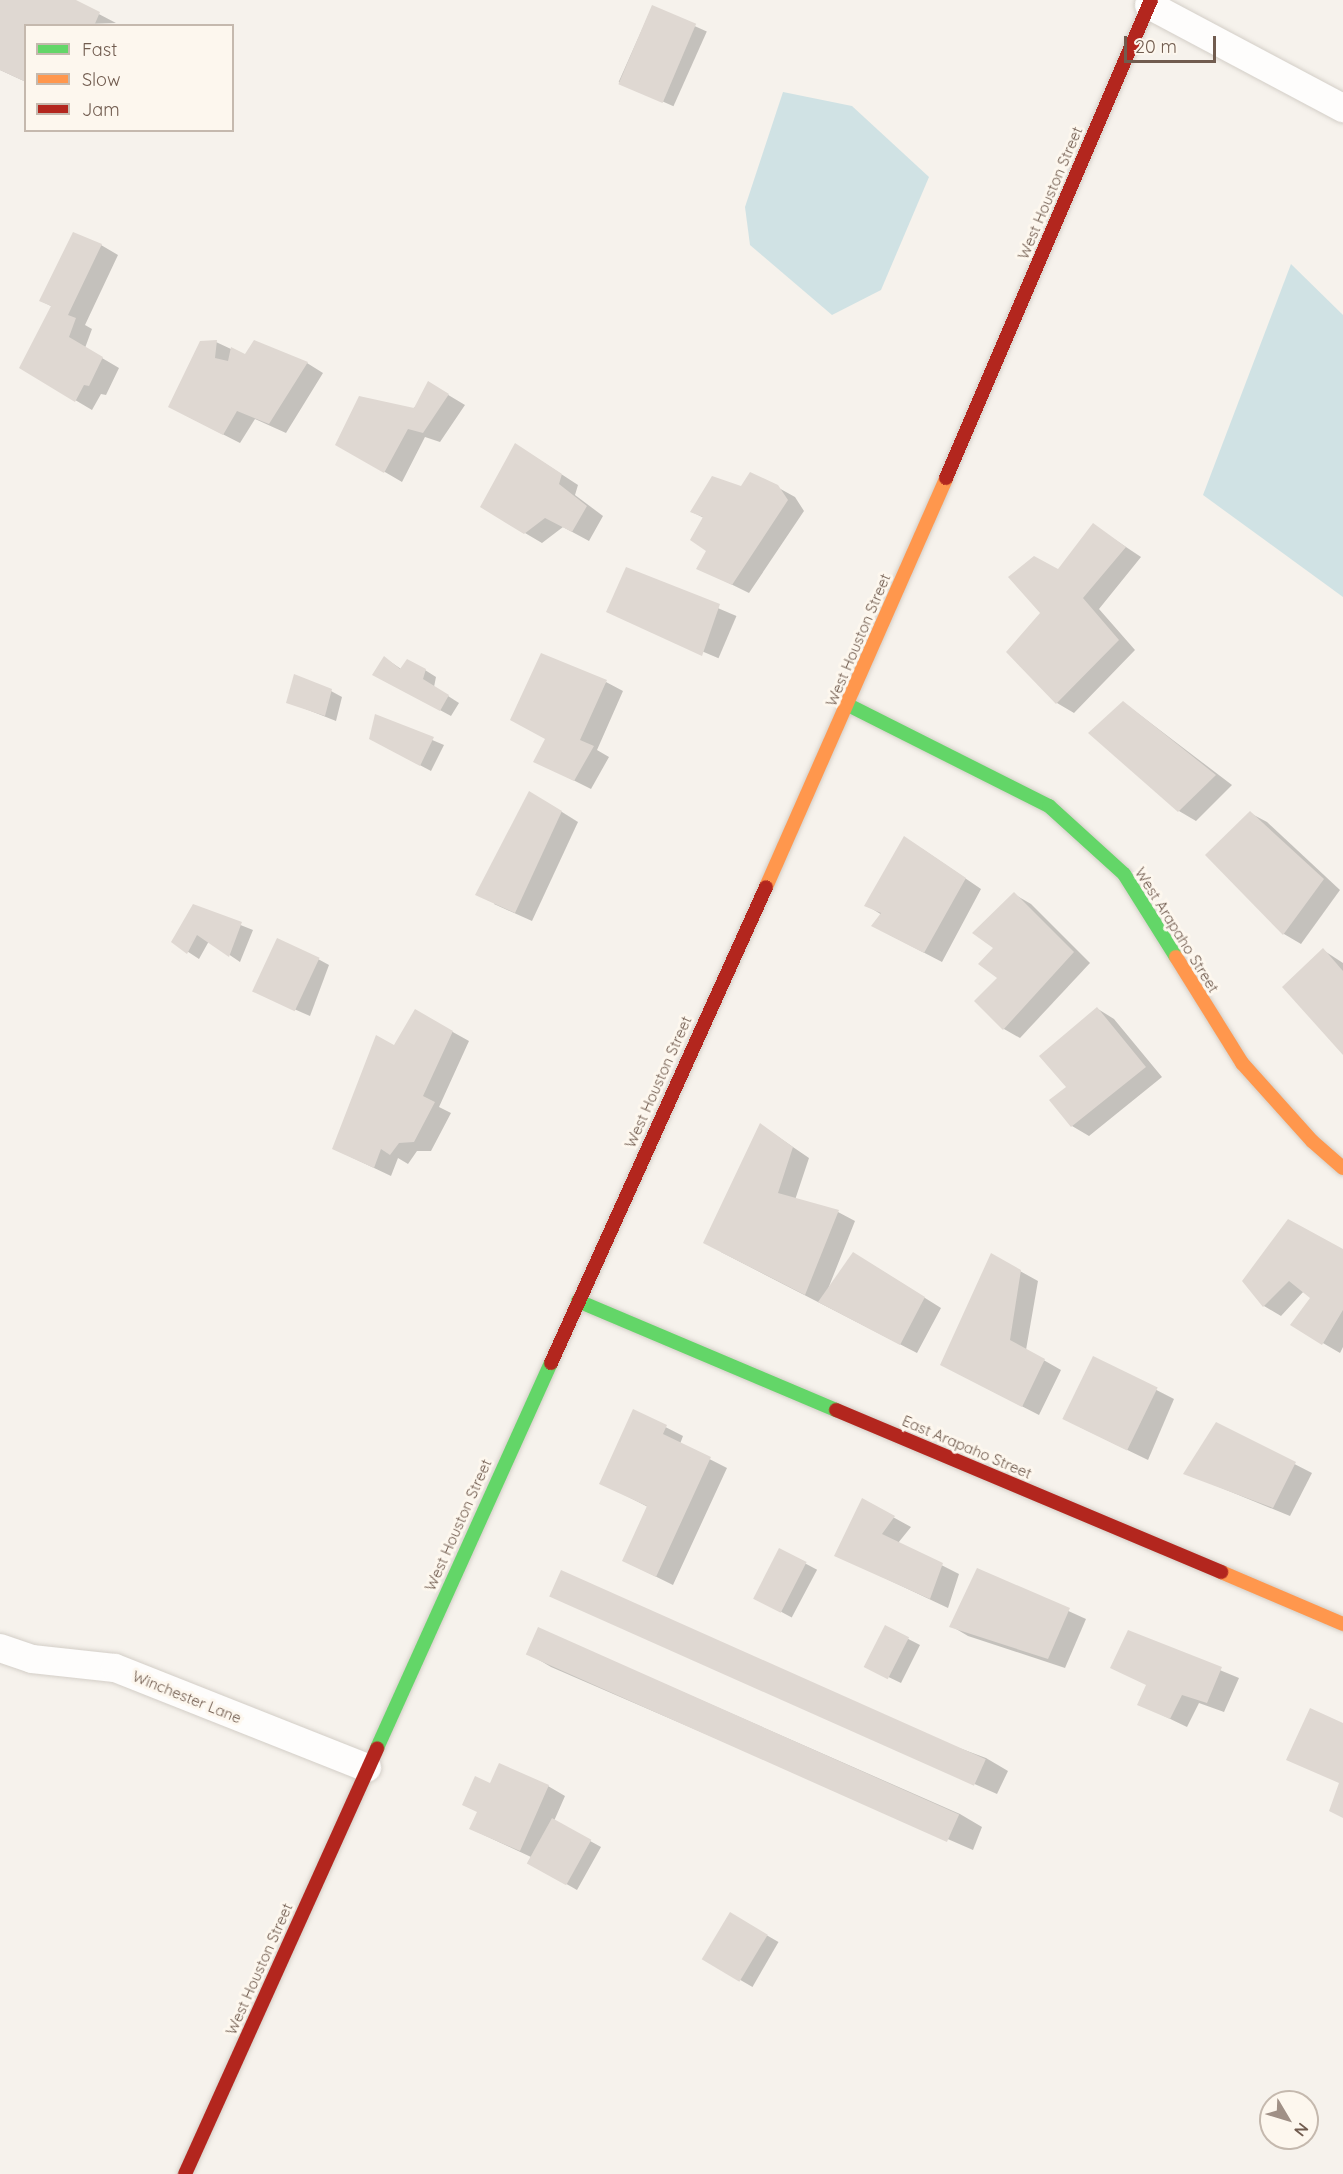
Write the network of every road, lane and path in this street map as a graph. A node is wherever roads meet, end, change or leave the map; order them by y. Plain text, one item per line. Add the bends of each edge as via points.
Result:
1 (1150, 2) edge
2 (1343, 108) edge
3 (848, 705) junction
4 (1343, 1168) edge
5 (578, 1301) junction
6 (1343, 1624) edge
7 (0, 1648) edge
8 (367, 1768) junction
9 (185, 2174) edge

1 - 2 street
1 - 3 main road, West Houston Street
3 - 4 main road, West Arapaho Street via 1049,806 1124,874 1242,1063 1312,1141
3 - 5 main road, West Houston Street
5 - 6 main road, East Arapaho Street
5 - 8 main road, West Houston Street
7 - 8 street, Winchester Lane via 32,1659 115,1668
8 - 9 main road, West Houston Street

